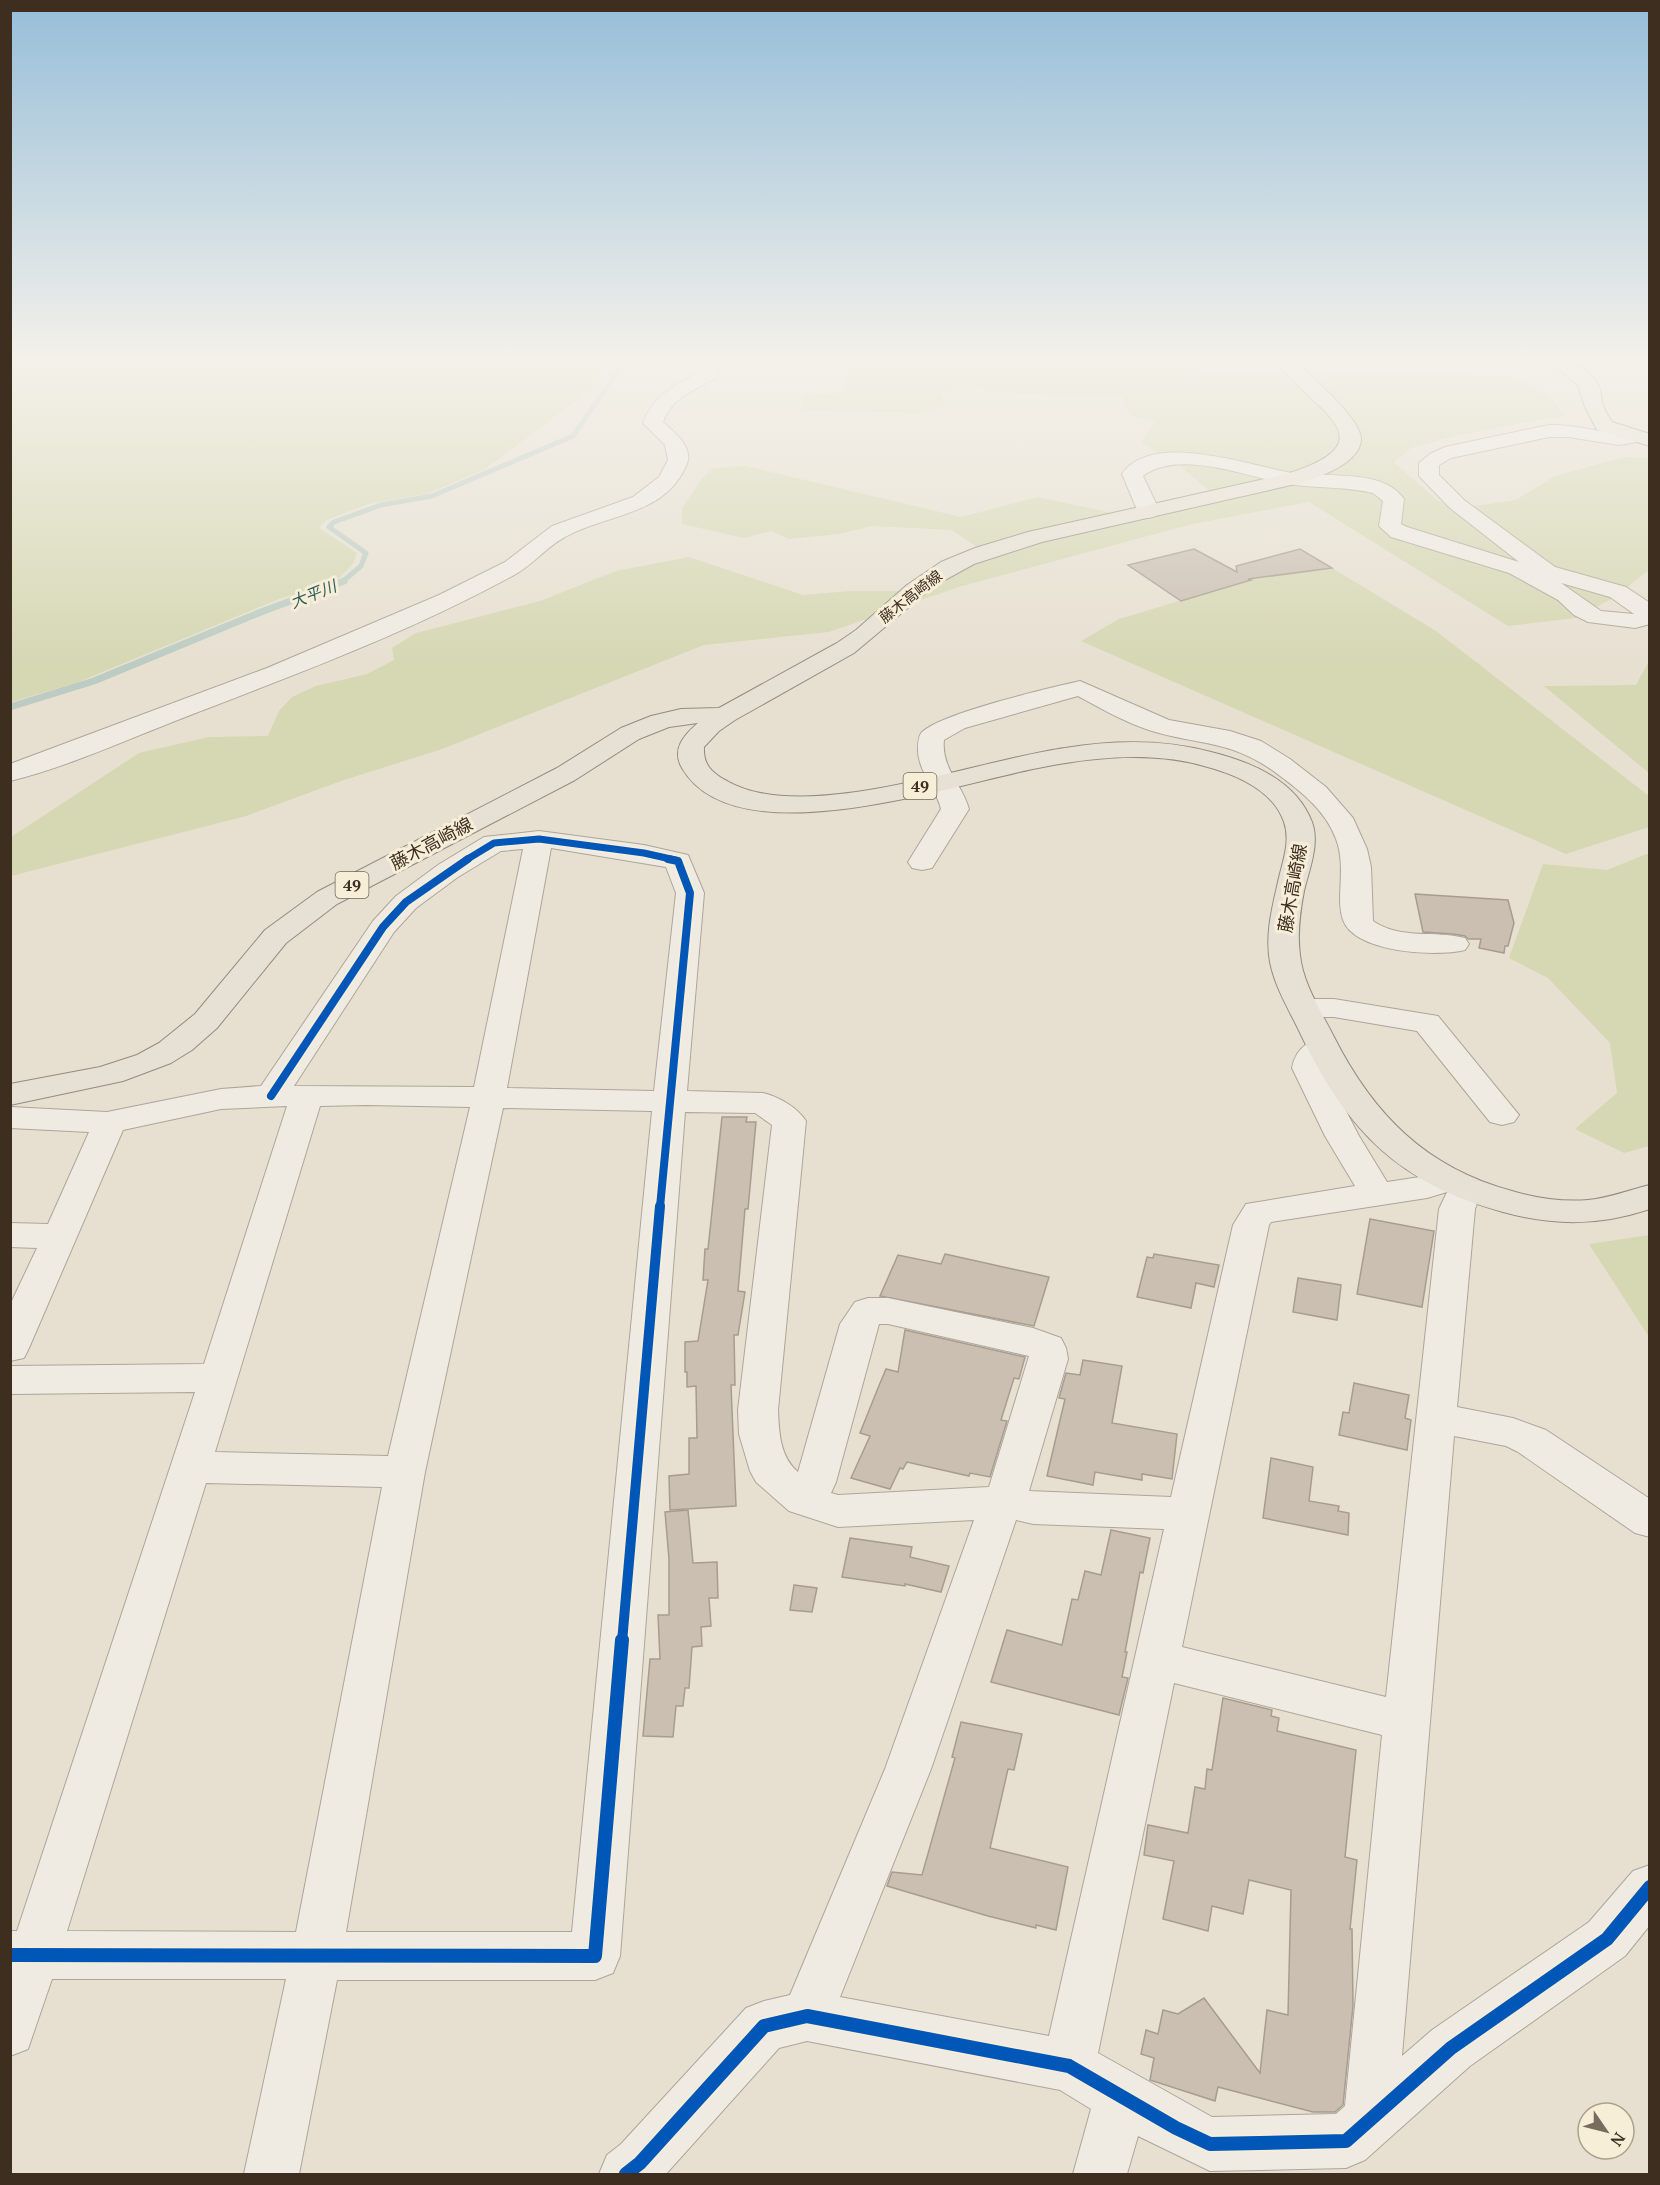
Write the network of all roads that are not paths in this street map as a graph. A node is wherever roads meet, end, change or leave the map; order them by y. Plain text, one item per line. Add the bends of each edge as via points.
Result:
1 (677, 463) edge
2 (1151, 463) edge
3 (1224, 463) edge
4 (1332, 463) edge
5 (1429, 463) edge
6 (1293, 479) junction
7 (1149, 512) junction
8 (724, 716) junction
9 (1288, 770) junction
10 (10, 773) edge
11 (1255, 777) junction
12 (942, 781) junction
13 (539, 839) junction
14 (922, 862) dead end
15 (1454, 944) dead end
16 (1305, 1008) junction
17 (1323, 1048) junction
18 (10, 1095) edge
19 (288, 1096) junction
20 (488, 1100) junction
21 (669, 1103) junction
22 (1502, 1115) dead end
23 (10, 1118) edge
24 (107, 1123) junction
25 (1454, 1185) junction
26 (1377, 1194) junction
27 (1650, 1196) edge
28 (10, 1235) edge
29 (60, 1236) junction
30 (10, 1348) edge
31 (219, 1378) junction
32 (10, 1380) edge
33 (1437, 1418) junction
34 (190, 1467) junction
35 (405, 1472) junction
36 (804, 1500) junction
37 (1005, 1502) junction
38 (1187, 1514) junction
39 (1650, 1521) edge
40 (1158, 1660) junction
41 (1406, 1722) junction
42 (1650, 1887) edge
43 (23, 1954) edge
44 (317, 1954) junction
45 (807, 2016) junction
46 (10, 2031) edge
47 (1069, 2066) junction
48 (1122, 2095) junction
49 (1370, 2122) junction
50 (272, 2175) edge
51 (626, 2175) edge
52 (1100, 2175) edge

1 - 10 street via 662,485 628,509 558,532 519,563 482,583 287,669 108,740
2 - 7 street via 1132,474
3 - 6 street
4 - 6 main road, 藤木高崎線 / 49
5 - 6 street via 1429,476 1457,504 1547,572 1618,592 1646,611 1645,618 1635,621 1596,617 1517,568 1399,532 1390,526 1394,499 1380,488
6 - 7 main road, 藤木高崎線 / 49
7 - 8 main road, 藤木高崎線 / 49 via 999,546 952,565 932,575 842,651
8 - 12 main road, 藤木高崎線 / 49 via 698,734 690,750 692,763 712,785 746,800 786,805 843,802
8 - 18 main road, 藤木高崎線 / 49 via 703,713 670,718 636,730 564,774 327,898 277,936 201,1025 160,1055 89,1080
9 - 11 street
9 - 12 street via 1259,750 1151,723 1080,688 949,726 932,737 933,768
9 - 15 street via 1328,802 1349,834 1356,862 1355,916 1362,926 1395,941
11 - 12 main road, 藤木高崎線 / 49 via 1200,756 1108,750 1050,757
11 - 16 main road, 藤木高崎線 / 49 via 1286,801 1295,813 1301,835 1282,936 1290,978
12 - 14 street via 955,809
13 - 19 street via 494,843 406,902 383,927
13 - 20 street
13 - 21 street via 678,861 690,893
16 - 17 main road, 藤木高崎線 / 49
16 - 22 street via 1334,1008 1427,1023
17 - 25 main road, 藤木高崎線 / 49 via 1361,1107 1390,1141
17 - 26 street via 1310,1056 1308,1068
19 - 20 street
19 - 24 street via 221,1099
19 - 31 street
20 - 21 street
20 - 35 street
21 - 36 street via 763,1103 789,1121 760,1386 759,1434 770,1471
21 - 44 street via 596,1956
23 - 24 street
24 - 29 street via 105,1136
25 - 26 street
25 - 27 main road, 藤木高崎線 / 49 via 1507,1203 1566,1212 1608,1209
25 - 33 street via 1457,1209
26 - 38 street via 1259,1212 1251,1225
28 - 29 street
29 - 30 street
31 - 32 street
31 - 34 street
33 - 39 street via 1513,1432
33 - 41 street
34 - 35 street
34 - 43 street
35 - 44 street
36 - 37 street via 838,1511
36 - 37 street via 816,1482 859,1324 868,1311 877,1310 1034,1342 1047,1348 1049,1359
37 - 38 street via 1033,1508
37 - 45 street via 992,1525 908,1769
38 - 40 street
40 - 41 street
40 - 47 street
41 - 49 street
42 - 49 street via 1606,1939 1451,2048
43 - 44 street
43 - 46 street
44 - 50 street
45 - 47 street
45 - 51 street via 764,2026
47 - 48 street
48 - 49 street via 1210,2144 1346,2141
48 - 52 street

